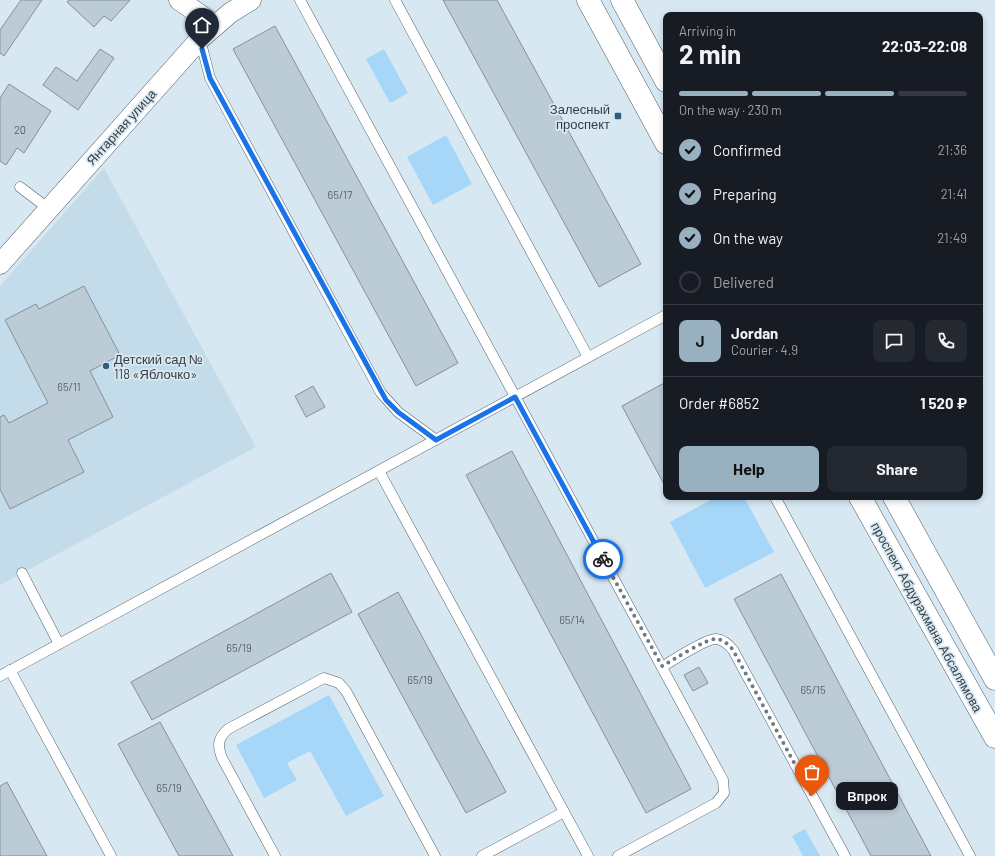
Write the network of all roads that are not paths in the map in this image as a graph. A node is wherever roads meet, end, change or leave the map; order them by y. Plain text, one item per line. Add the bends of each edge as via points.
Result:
1 (179, 0) edge
2 (251, 0) edge
3 (300, 0) edge
4 (395, 0) edge
5 (588, 0) edge
6 (622, 0) edge
7 (215, 25) junction
8 (200, 39) junction
9 (663, 75) edge
10 (663, 138) edge
11 (20, 187) dead end
12 (49, 209) junction
13 (0, 264) edge
14 (663, 317) edge
15 (588, 357) junction
16 (515, 397) junction
17 (436, 440) junction
18 (379, 471) junction
19 (777, 500) edge
20 (862, 500) edge
21 (896, 500) edge
22 (22, 573) dead end
23 (58, 644) junction
24 (662, 666) junction
25 (10, 670) junction
26 (0, 676) edge
27 (995, 679) edge
28 (995, 737) edge
29 (564, 812) junction
30 (111, 856) edge
31 (275, 856) edge
32 (435, 856) edge
33 (482, 856) edge
34 (588, 856) edge
35 (618, 856) edge
36 (845, 856) edge
37 (970, 856) edge

1 - 7 street
2 - 7 street, Янтарная улица
3 - 16 lane
4 - 15 lane
5 - 10 main road
6 - 9 main road
7 - 8 street, Янтарная улица
8 - 12 street, Янтарная улица
8 - 17 lane via 210,78 381,393 398,412
11 - 12 lane
12 - 13 street, Янтарная улица
14 - 15 lane
15 - 16 lane
16 - 17 lane
16 - 24 lane
17 - 18 lane
18 - 23 lane
18 - 29 lane
19 - 37 lane
20 - 28 main road, проспект Абдурахмана Абсалямова
21 - 27 main road
22 - 23 lane
23 - 25 lane
24 - 35 lane via 724,780 724,793 716,804
24 - 36 lane via 710,640 727,643
25 - 26 lane
25 - 30 lane
29 - 33 lane
29 - 34 lane
31 - 32 lane via 222,758 218,748 219,740 228,729 324,678 339,682 346,691

